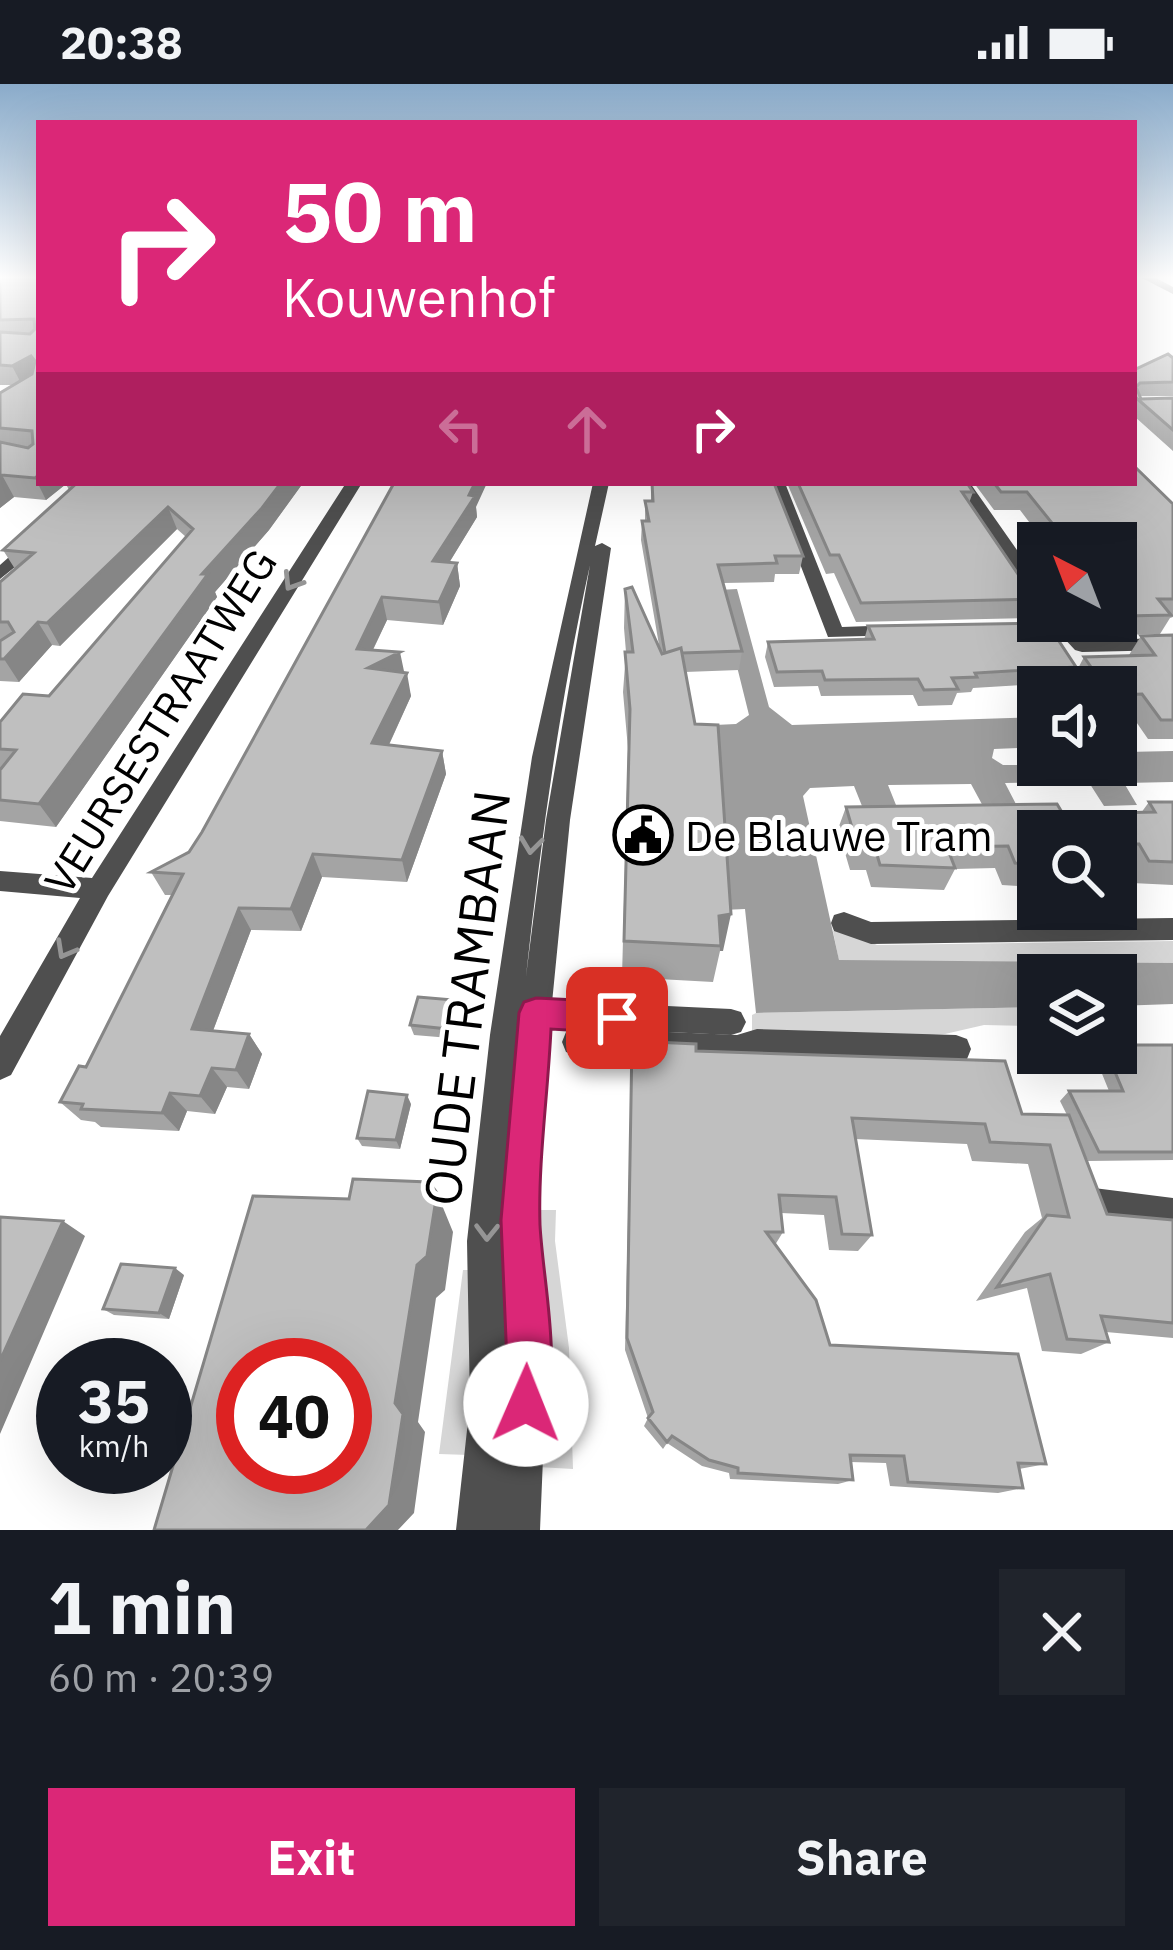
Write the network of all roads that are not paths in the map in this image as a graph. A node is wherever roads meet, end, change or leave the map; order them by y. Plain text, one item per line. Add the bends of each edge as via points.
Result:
1 (352, 486) edge
2 (601, 486) edge
3 (616, 486) edge
4 (777, 486) edge
5 (964, 486) edge
6 (39, 520) edge
7 (1017, 562) edge
8 (0, 574) edge
9 (924, 631) edge
10 (1076, 642) edge
11 (1173, 644) edge
12 (0, 881) edge
13 (99, 889) junction
14 (844, 923) dead end
15 (1173, 929) edge
16 (523, 1013) junction
17 (731, 1022) dead end
18 (577, 1042) dead end
19 (956, 1049) dead end
20 (0, 1065) edge
21 (1079, 1180) edge
22 (1173, 1210) edge
23 (477, 1530) edge
24 (519, 1530) edge

1 -> 13 street, VEURSESTRAATWEG
2 -> 16 street, OUDE TRAMBAAN via 537,801
3 - 16 street, OUDE TRAMBAAN
4 - 9 street via 835,632
5 - 7 street
6 - 8 street via 24,532 27,550
10 - 11 street
12 - 13 street
13 -> 20 street, VEURSESTRAATWEG
14 - 15 street via 872,933
16 - 17 street
16 -> 23 street, OUDE TRAMBAAN via 485,1227 490,1388
16 - 24 street, OUDE TRAMBAAN via 528,1363
18 - 19 street
21 - 22 lane via 1087,1202

